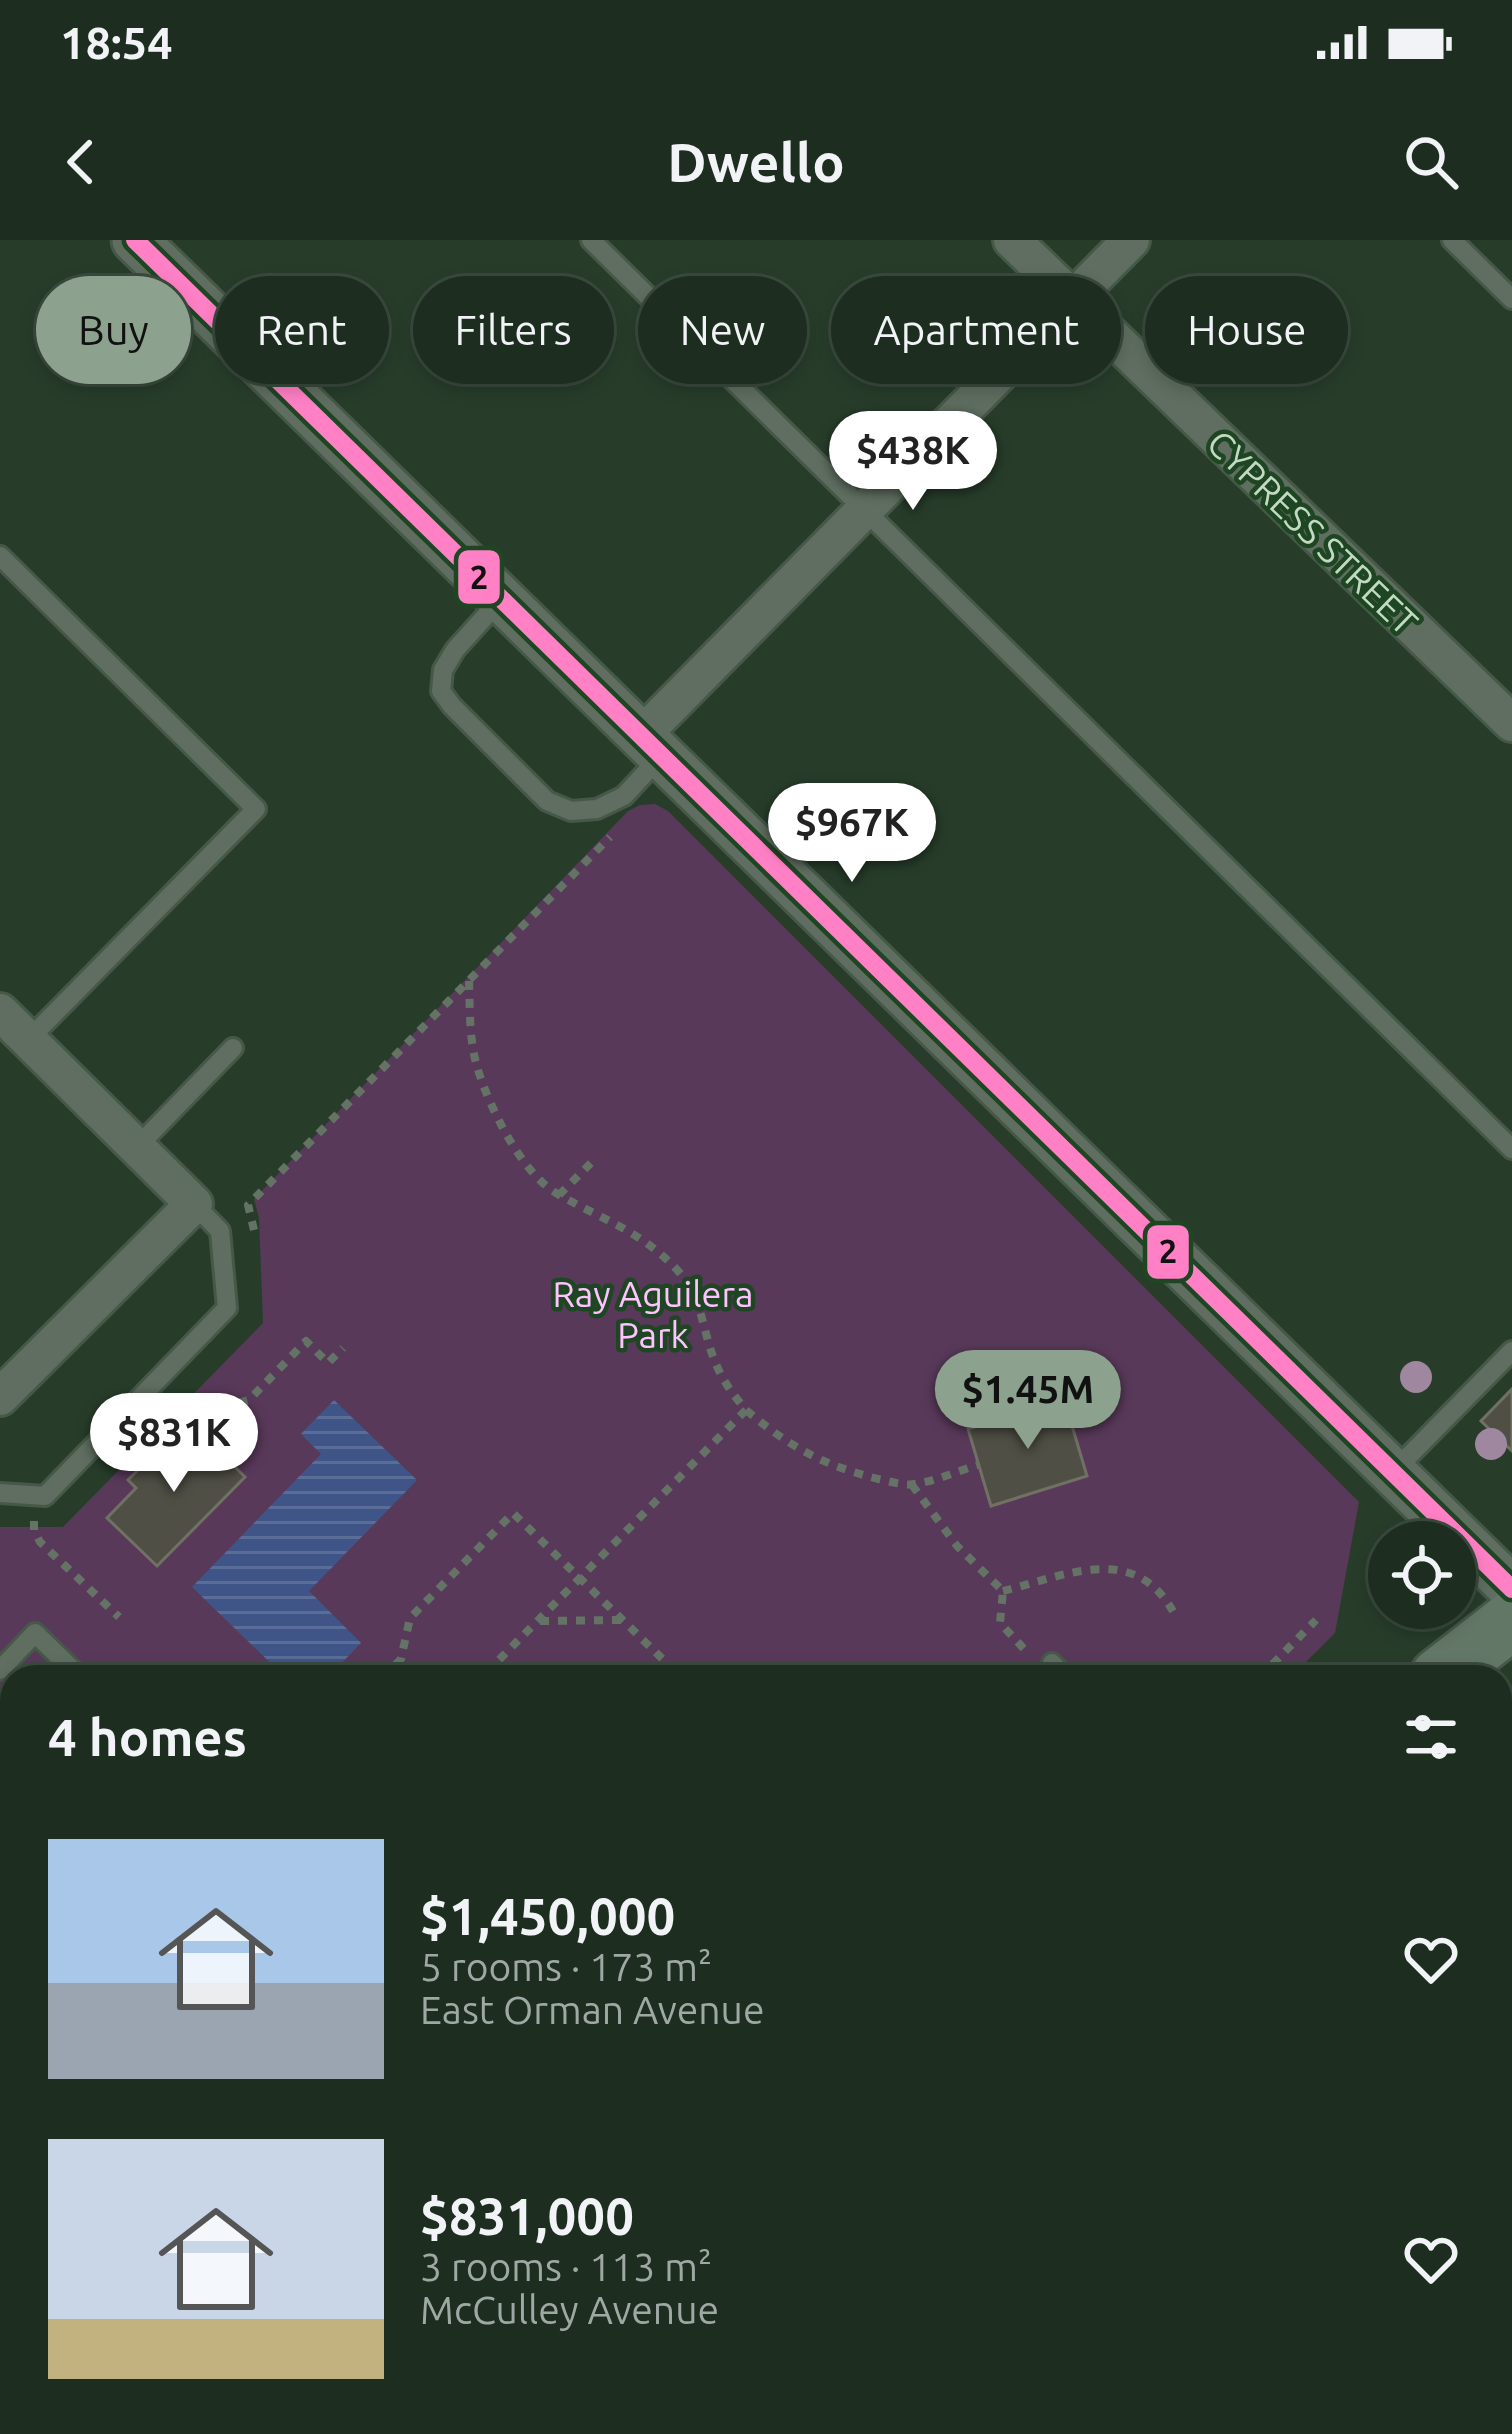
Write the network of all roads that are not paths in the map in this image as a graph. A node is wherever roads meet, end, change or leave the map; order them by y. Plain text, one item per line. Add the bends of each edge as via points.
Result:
1 (135, 240) edge
2 (590, 240) edge
3 (1012, 240) edge
4 (1131, 240) edge
5 (1452, 240) edge
6 (1048, 276) edge
7 (1097, 276) edge
8 (1512, 299) edge
9 (1121, 347) edge
10 (991, 384) edge
11 (865, 511) junction
12 (0, 556) edge
13 (502, 598) junction
14 (1512, 724) edge
15 (652, 745) junction
16 (0, 1012) edge
17 (28, 1040) junction
18 (233, 1048) dead end
19 (137, 1147) junction
20 (1512, 1149) edge
21 (194, 1204) junction
22 (1512, 1352) edge
23 (0, 1397) edge
24 (1393, 1472) junction
25 (0, 1493) edge
26 (1512, 1589) edge
27 (1512, 1620) edge
28 (5, 1665) edge
29 (68, 1665) edge
30 (1454, 1665) edge

1 - 13 street
2 - 11 lane
3 - 6 street, CYPRESS STREET
4 - 7 street
5 - 8 lane
9 - 14 street, CYPRESS STREET
10 - 11 street
11 - 15 street
11 - 20 lane
12 - 17 lane via 256,809
13 - 15 street
13 - 15 lane via 454,650 441,691 547,801 571,812 624,796
15 - 24 street
16 - 17 street
17 - 19 street
18 - 19 lane
19 - 21 street
21 - 23 street
21 - 25 lane via 220,1232 227,1308 45,1496
22 - 24 lane
24 - 26 street
27 - 30 main road
28 - 29 lane via 35,1633

